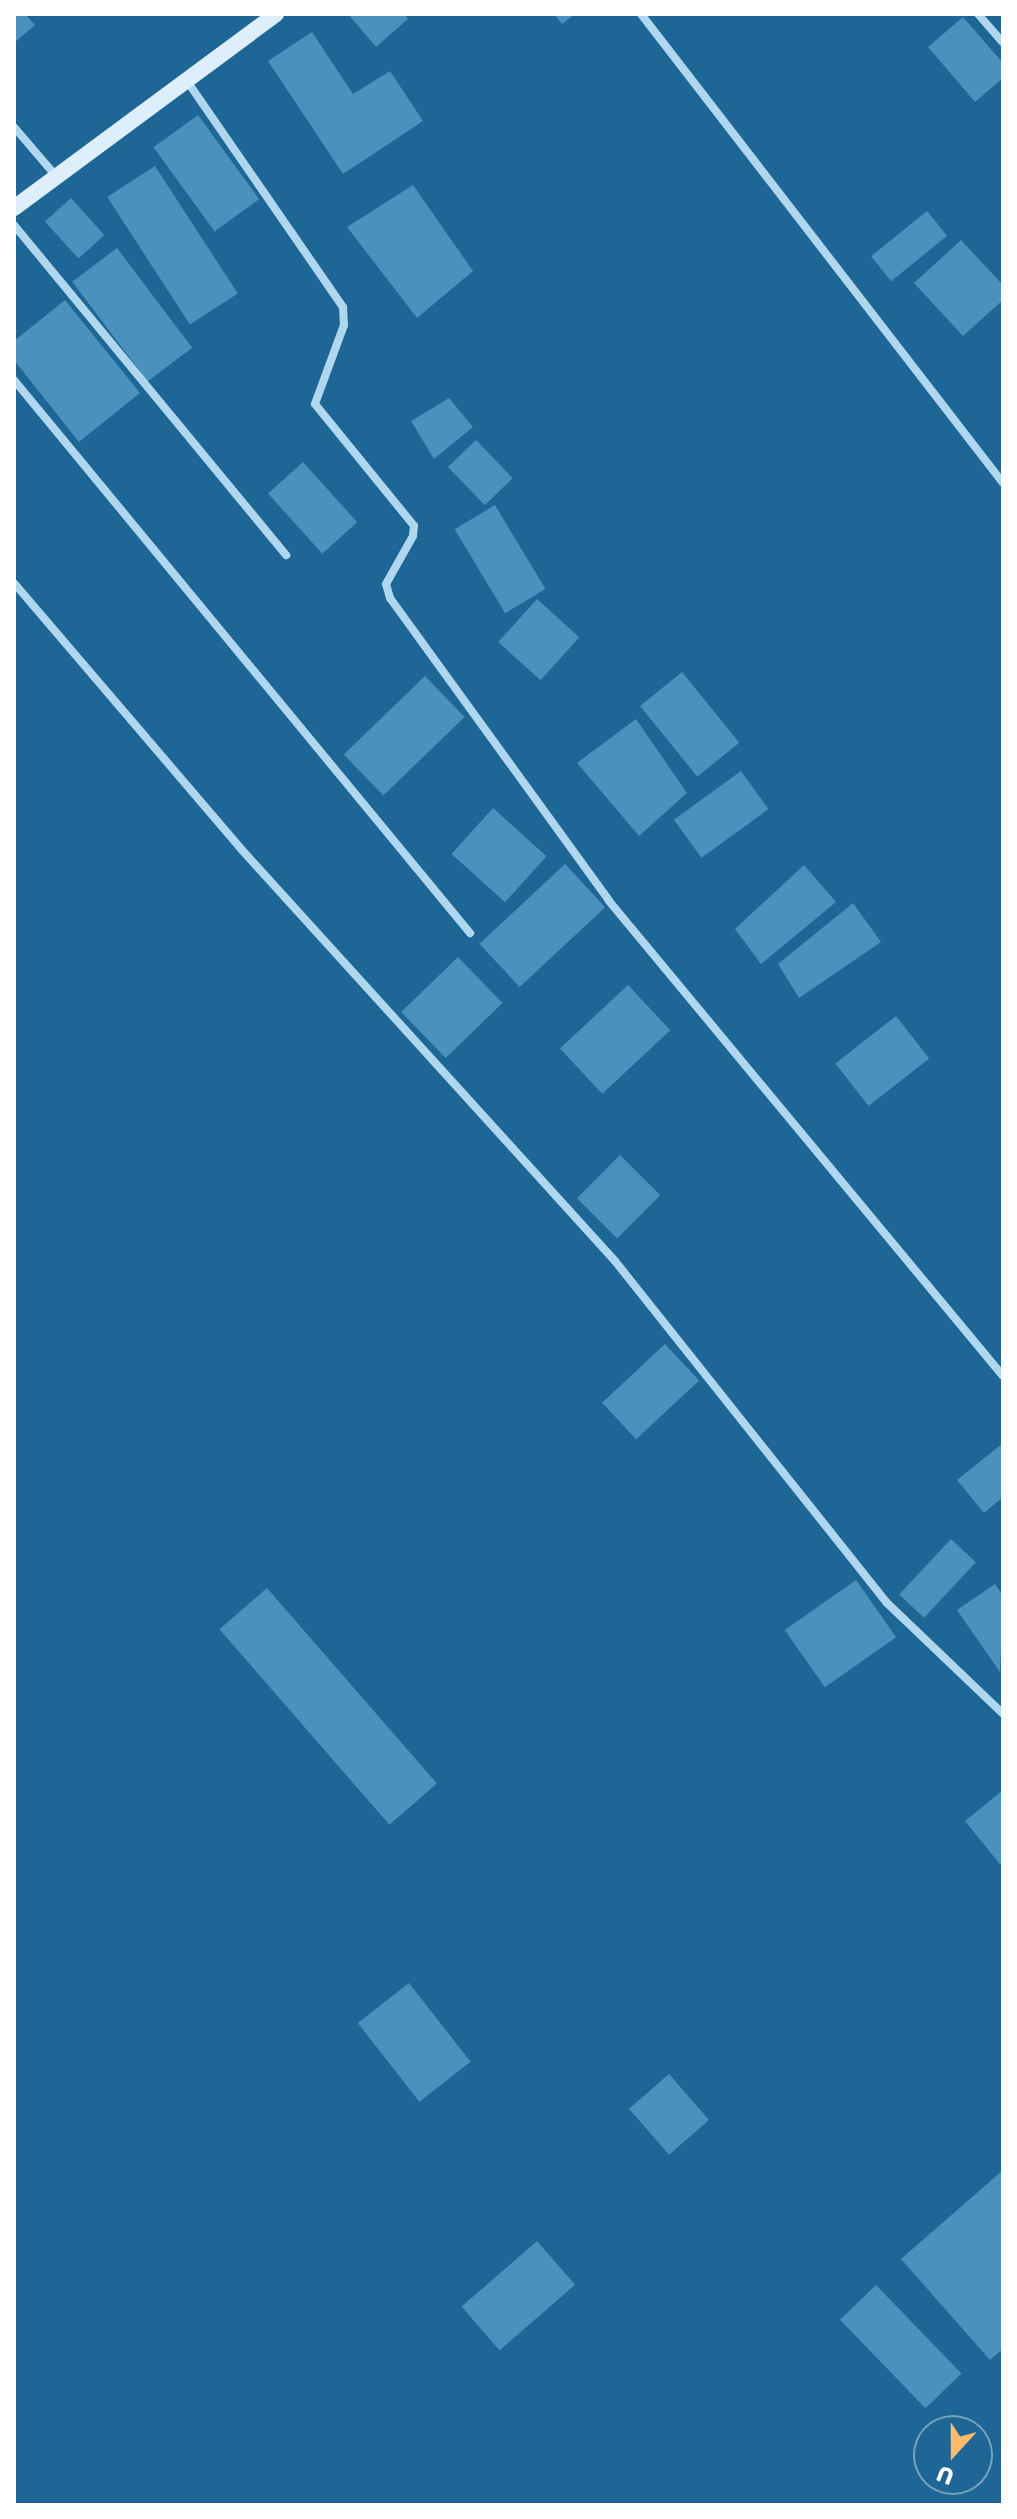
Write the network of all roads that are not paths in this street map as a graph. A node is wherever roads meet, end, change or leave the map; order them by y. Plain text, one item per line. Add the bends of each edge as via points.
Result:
1 (276, 14) edge
2 (641, 14) edge
3 (978, 14) edge
4 (1003, 43) edge
5 (187, 81) junction
6 (14, 127) edge
7 (56, 176) junction
8 (14, 208) edge
9 (14, 225) edge
10 (14, 380) edge
11 (1003, 483) edge
12 (286, 555) dead end
13 (14, 583) edge
14 (470, 933) dead end
15 (1003, 1376) edge
16 (1003, 1714) edge

1 - 5 main road
2 - 11 street
3 - 4 street
5 - 7 main road
5 - 15 street via 343,307 344,325 315,404 414,526 386,584 390,598 609,901
6 - 7 street
7 - 8 main road
9 - 12 street
10 - 14 street
13 - 16 street via 242,850 615,1261 886,1602

